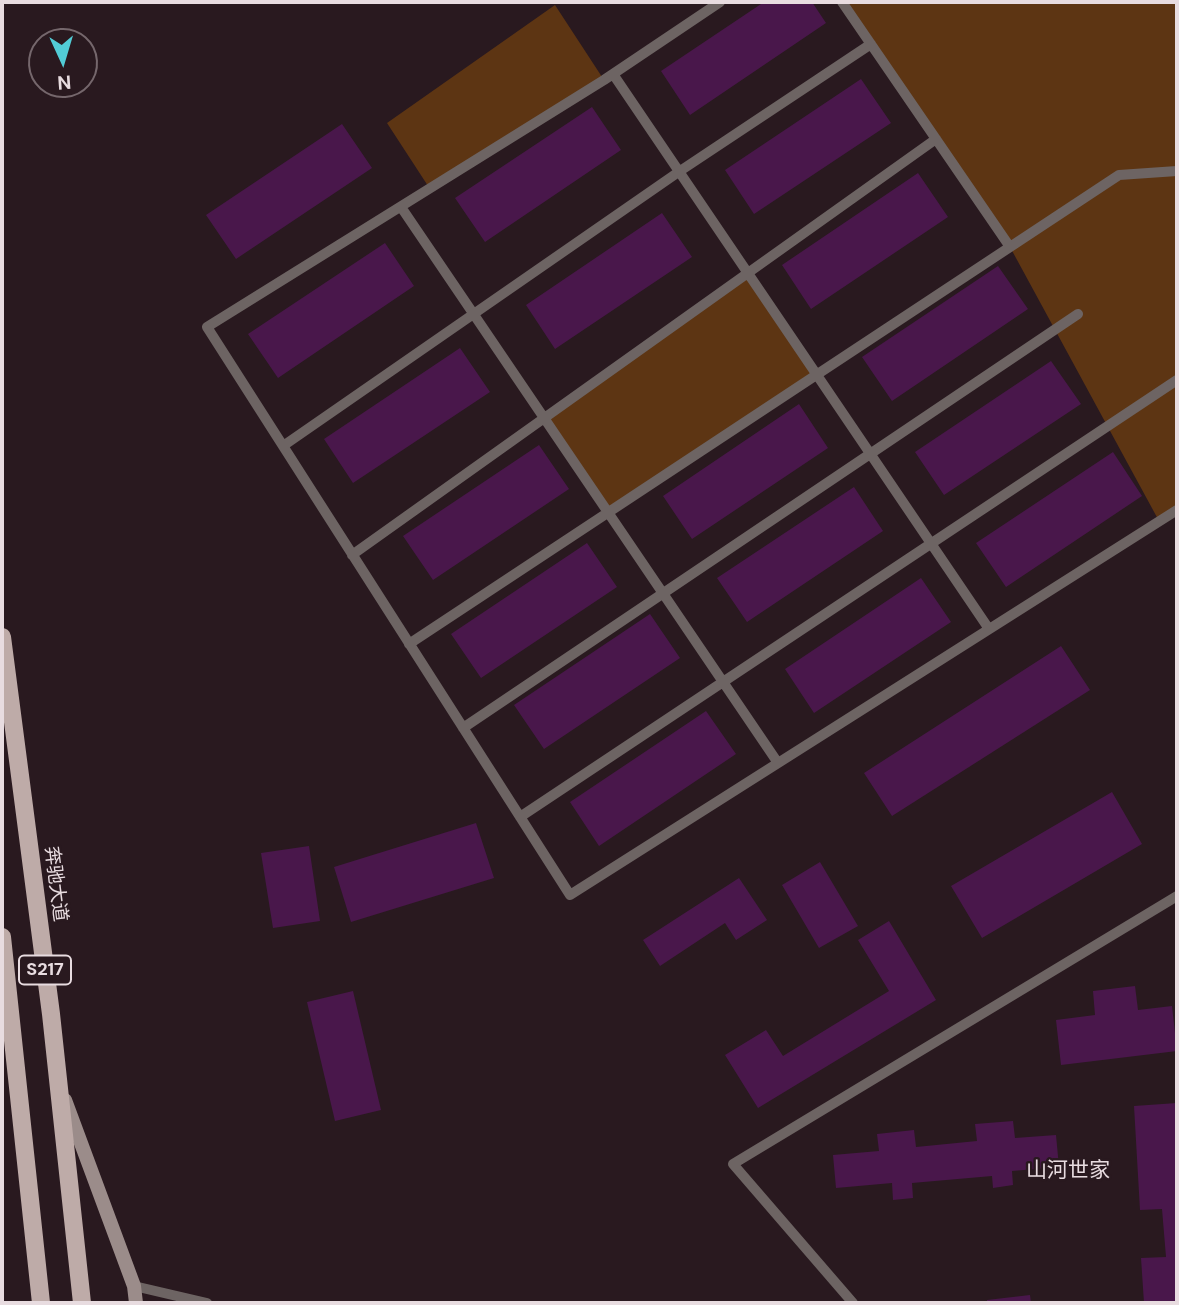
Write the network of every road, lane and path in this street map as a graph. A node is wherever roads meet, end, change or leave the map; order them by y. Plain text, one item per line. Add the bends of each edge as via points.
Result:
1 (720, 2) edge
2 (842, 2) edge
3 (871, 44) junction
4 (613, 74) junction
5 (936, 139) junction
6 (1177, 171) edge
7 (680, 172) junction
8 (401, 207) junction
9 (1010, 247) junction
10 (748, 272) junction
11 (474, 314) junction
12 (1078, 314) dead end
13 (817, 374) junction
14 (1177, 380) edge
15 (544, 418) junction
16 (283, 446) junction
17 (871, 454) junction
18 (1177, 510) edge
19 (608, 512) junction
20 (932, 543) junction
21 (352, 555) junction
22 (663, 593) junction
23 (989, 629) junction
24 (2, 637) edge
25 (410, 644) junction
26 (723, 682) junction
27 (463, 728) junction
28 (778, 763) junction
29 (520, 817) junction
30 (1177, 897) edge
31 (2, 937) edge
32 (59, 1084) junction
33 (134, 1286) junction
34 (41, 1303) edge
35 (82, 1303) edge
36 (136, 1303) edge
37 (207, 1303) edge
38 (853, 1303) edge

1 - 4 lane
2 - 3 lane
3 - 5 lane
3 - 7 lane
4 - 7 lane
4 - 8 lane
5 - 9 lane
5 - 10 lane
6 - 9 lane via 1119,175
7 - 10 lane
7 - 11 lane
8 - 11 lane
8 - 16 lane via 207,327
9 - 13 lane
10 - 13 lane
10 - 15 lane
11 - 15 lane
11 - 16 lane
12 - 17 lane
13 - 17 lane
13 - 19 lane
14 - 20 lane
15 - 19 lane
15 - 21 lane
16 - 21 lane
17 - 20 lane
17 - 22 lane
18 - 23 lane
19 - 22 lane
19 - 25 lane
20 - 23 lane
20 - 26 lane
21 - 25 lane
22 - 26 lane
22 - 27 lane
23 - 28 lane
24 - 32 main road, 奔驰大道 / S217
25 - 27 lane
26 - 28 lane
26 - 29 lane
27 - 29 lane
28 - 29 lane via 570,895
30 - 38 lane via 733,1164
31 - 34 main road, S217
32 - 33 street
32 - 35 main road, 奔驰大道 / S217
33 - 36 street
33 - 37 lane

